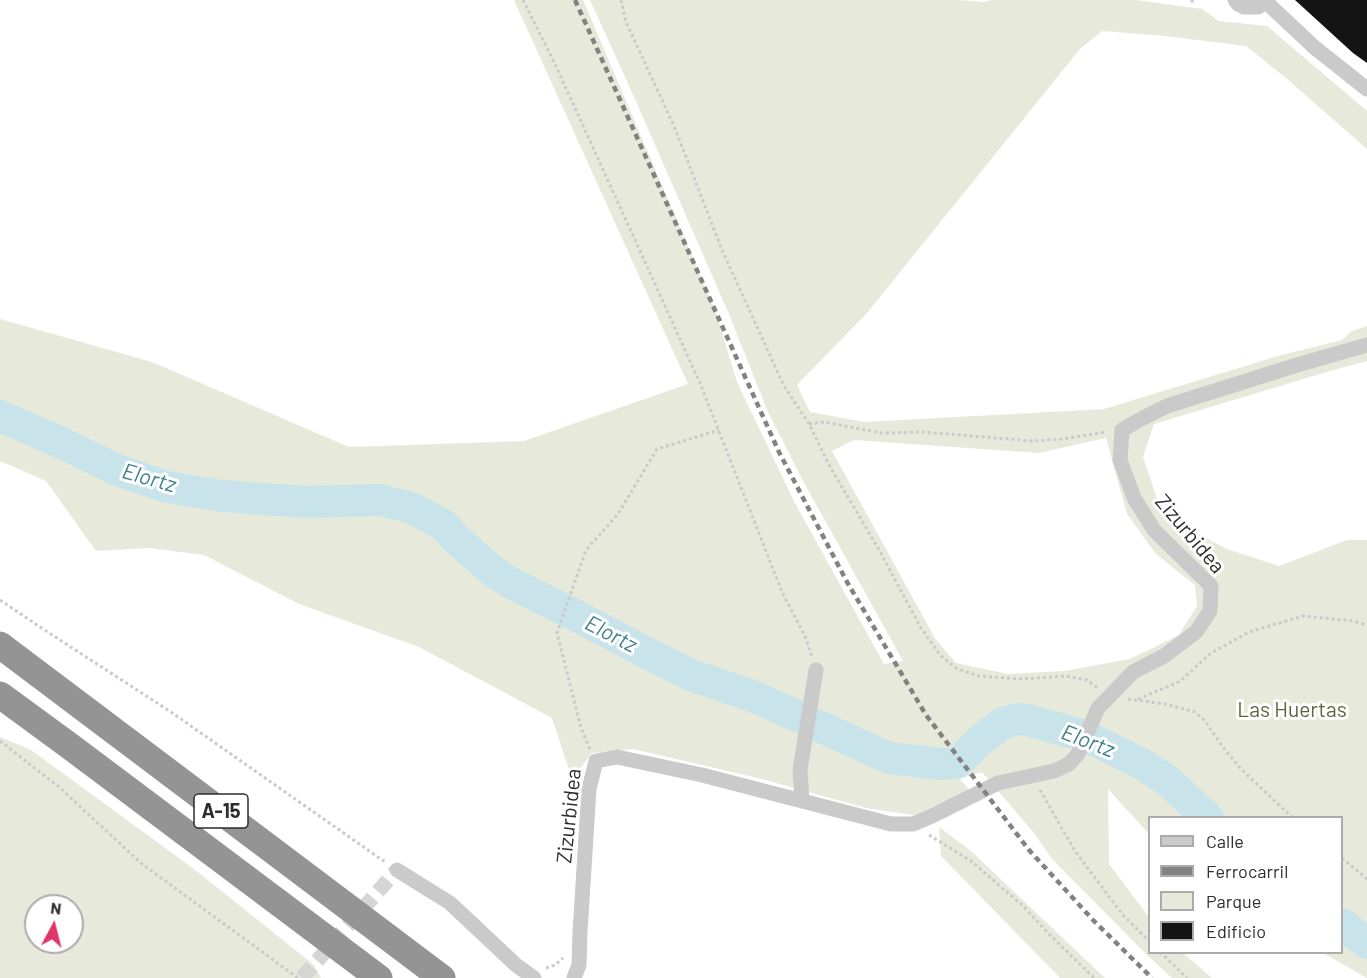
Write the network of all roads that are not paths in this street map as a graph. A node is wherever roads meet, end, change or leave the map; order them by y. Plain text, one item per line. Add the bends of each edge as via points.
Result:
1 (1235, 0) edge
2 (1266, 1) edge
3 (1367, 89) edge
4 (1367, 345) edge
5 (0, 645) edge
6 (816, 670) road end
7 (0, 695) edge
8 (0, 704) edge
9 (71, 747) junction
10 (802, 800) junction
11 (397, 870) road end
12 (379, 978) edge
13 (442, 978) edge
14 (534, 978) edge
15 (574, 978) edge

1 - 2 street via 1244,7 1258,7
2 - 3 street via 1314,47
4 - 10 street, Zizurbidea via 1167,406 1122,430 1120,460 1134,498 1154,530 1211,586 1210,611 1196,632 1164,656 1133,672 1098,708 1078,754 1069,764 998,783 913,824 891,824
5 - 13 highway, A-15
6 - 10 street via 800,770
7 - 9 highway, A-15
8 - 9 highway
9 - 12 highway, A-15
10 - 15 street, Zizurbidea via 617,757 596,761 590,789 579,965
11 - 14 street via 450,903

